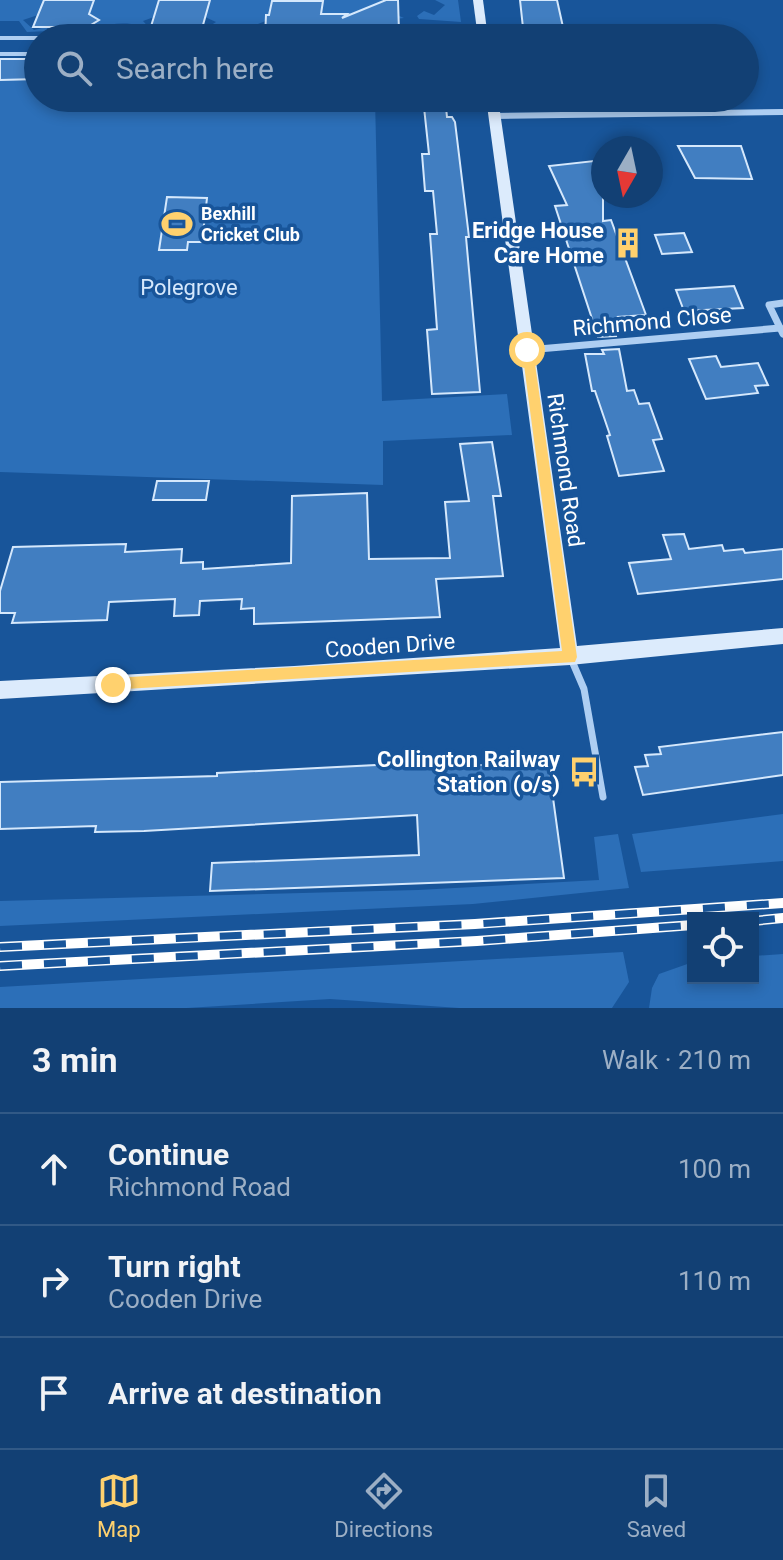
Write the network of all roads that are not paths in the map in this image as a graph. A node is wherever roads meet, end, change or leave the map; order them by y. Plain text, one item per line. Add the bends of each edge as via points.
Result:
1 (478, 0) edge
2 (481, 24) edge
3 (0, 38) edge
4 (24, 38) edge
5 (0, 54) edge
6 (24, 54) edge
7 (494, 112) edge
8 (783, 112) edge
9 (494, 116) junction
10 (783, 303) edge
11 (782, 331) edge
12 (527, 350) junction
13 (783, 636) edge
14 (570, 657) junction
15 (0, 690) edge
16 (603, 797) dead end

1 - 2 main road
3 - 4 lane
5 - 6 lane
7 - 9 main road, Richmond Road
8 - 9 street
9 - 12 main road, Richmond Road
10 - 11 street, Richmond Close via 769,305
11 - 12 street, Richmond Close
12 - 14 main road, Richmond Road
13 - 14 main road, Cooden Drive
14 - 15 main road, Cooden Drive
14 - 16 lane via 584,689

